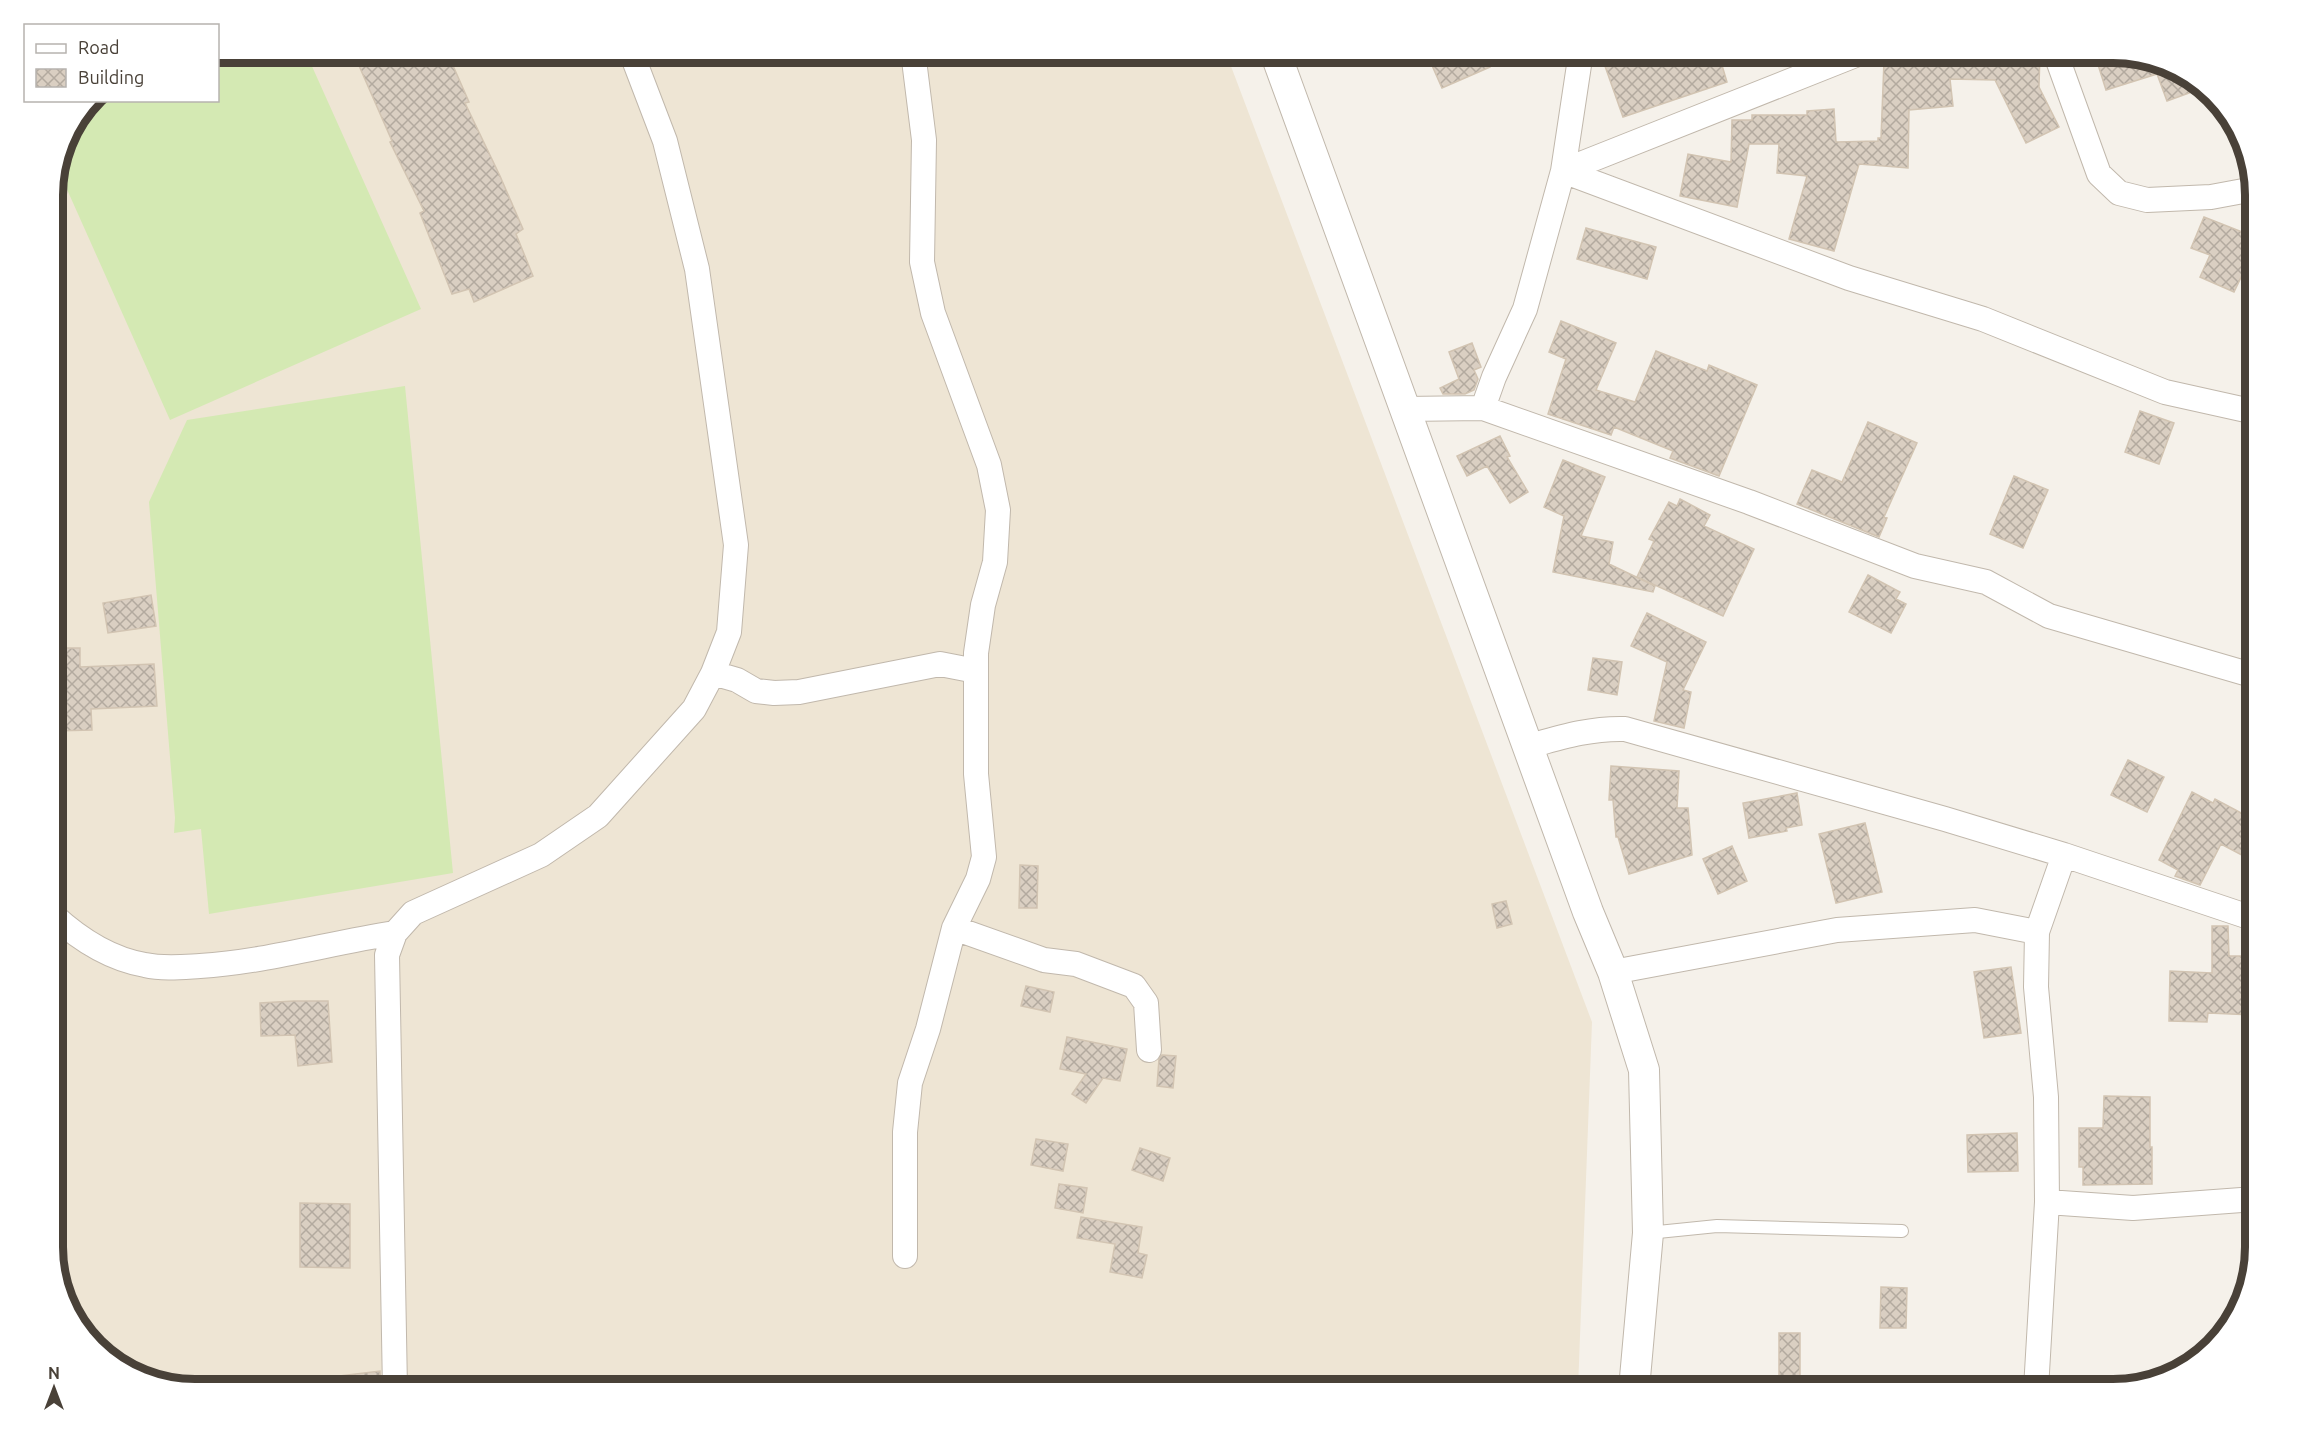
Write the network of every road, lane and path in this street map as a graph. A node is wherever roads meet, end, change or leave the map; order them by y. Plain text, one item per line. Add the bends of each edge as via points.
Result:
1 (635, 63) edge
2 (914, 63) edge
3 (1279, 63) edge
4 (1579, 63) edge
5 (1835, 63) edge
6 (2059, 63) edge
7 (1563, 171) junction
8 (2245, 191) edge
9 (1483, 408) junction
10 (1404, 409) junction
11 (2245, 410) edge
12 (976, 672) junction
13 (713, 673) junction
14 (2245, 673) edge
15 (1530, 746) junction
16 (2064, 855) junction
17 (2245, 914) edge
18 (63, 924) edge
19 (954, 928) junction
20 (2037, 932) junction
21 (395, 933) junction
22 (1613, 972) junction
23 (1149, 1050) dead end
24 (2245, 1200) edge
25 (2047, 1202) junction
26 (1902, 1231) dead end
27 (1648, 1233) junction
28 (905, 1256) dead end
29 (395, 1379) edge
30 (1635, 1379) edge
31 (2037, 1379) edge

1 - 13 street via 665,141 698,269 736,545 729,632
2 - 12 street via 924,140 922,262 933,313 981,443 998,510 995,562 984,605
3 - 10 street
4 - 7 street
5 - 7 street
6 - 8 street via 2099,174 2119,193 2147,200 2211,197
7 - 9 street via 1525,309
7 - 11 street via 1849,278 1983,319 2165,392
9 - 10 street
9 - 14 street via 1749,502 1915,566 1986,582 2049,615
10 - 15 street
12 - 13 street via 940,664 799,692 774,693 756,691
12 - 19 street via 976,774 984,857 978,879
13 - 21 street via 694,709 598,816 541,855 413,913
15 - 16 street via 1585,731 1625,729
15 - 22 street
16 - 17 street
16 - 20 street
18 - 21 street via 90,944 119,957 144,965 176,968 231,964
19 - 23 street via 1044,960 1076,964 1134,986 1146,1003
19 - 28 street via 910,1083 905,1132
20 - 22 street via 1976,920 1837,930
20 - 25 street via 2036,987 2046,1097
21 - 29 street via 387,956
22 - 27 street via 1644,1071
24 - 25 street via 2133,1208
25 - 31 street
26 - 27 lane via 1717,1226
27 - 30 street

